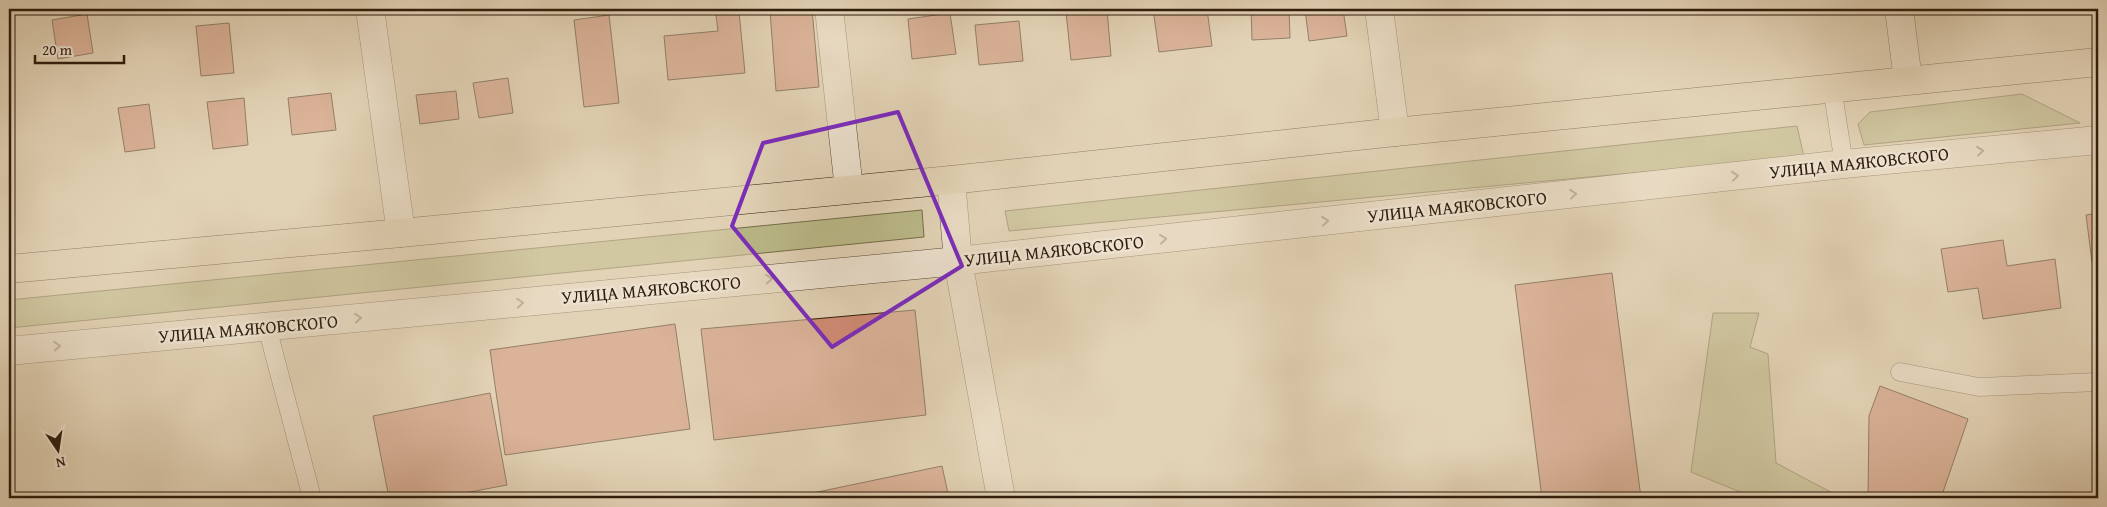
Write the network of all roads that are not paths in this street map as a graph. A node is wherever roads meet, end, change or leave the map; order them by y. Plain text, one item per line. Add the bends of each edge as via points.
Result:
1 (370, 9) edge
2 (829, 9) edge
3 (1379, 9) edge
4 (1899, 9) edge
5 (2098, 62) edge
6 (1908, 80) junction
7 (1832, 87) junction
8 (1395, 132) junction
9 (2098, 140) edge
10 (1844, 164) junction
11 (951, 180) junction
12 (849, 189) junction
13 (401, 233) junction
14 (958, 261) junction
15 (9, 269) edge
16 (267, 327) junction
17 (9, 351) edge
18 (1900, 372) dead end
19 (2098, 382) edge
20 (312, 498) edge
21 (1001, 498) edge

1 - 13 street
2 - 12 street
3 - 8 street
4 - 6 street
5 - 6 main road
6 - 7 main road
7 - 8 main road
7 - 10 lane
8 - 11 main road
10 -> 9 street, УЛИЦА МАЯКОВСКОГО
14 -> 10 street, УЛИЦА МАЯКОВСКОГО
11 - 12 main road
11 - 14 street
12 - 13 main road
13 - 15 main road
16 -> 14 street, УЛИЦА МАЯКОВСКОГО
14 - 21 street
17 -> 16 street, УЛИЦА МАЯКОВСКОГО
16 - 20 lane
18 - 19 lane via 1979,387

